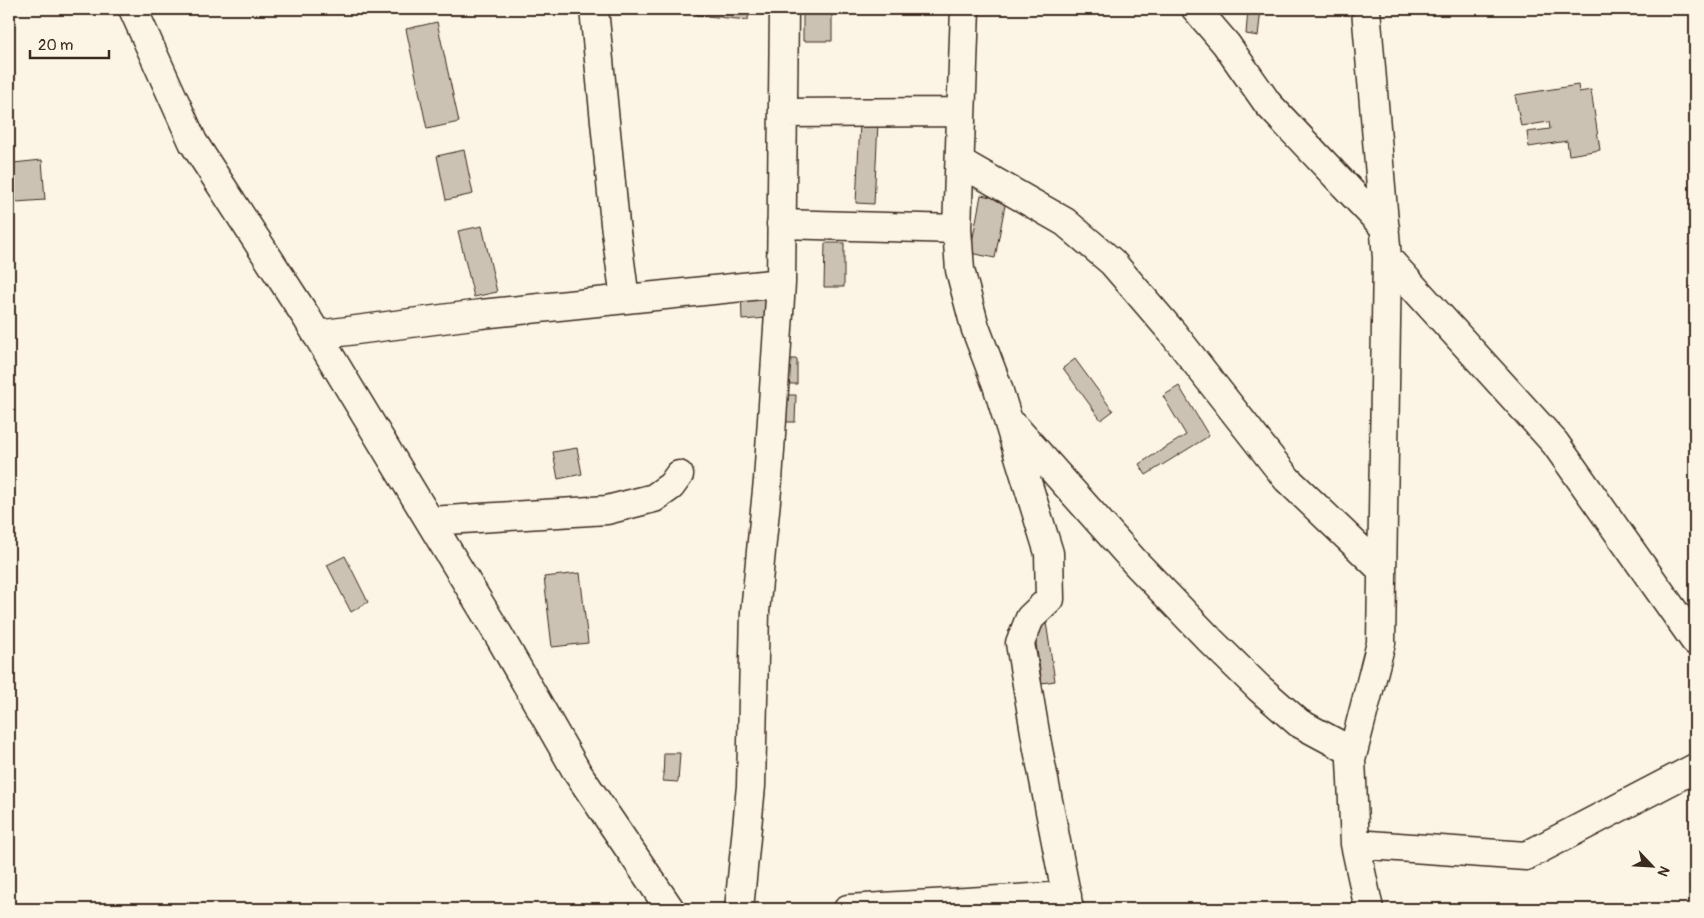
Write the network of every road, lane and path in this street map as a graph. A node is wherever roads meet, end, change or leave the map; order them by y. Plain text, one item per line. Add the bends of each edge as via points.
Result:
1 (133, 9) edge
2 (594, 9) edge
3 (784, 9) edge
4 (965, 9) edge
5 (1196, 9) edge
6 (1366, 9) edge
7 (962, 112) junction
8 (783, 113) junction
9 (960, 162) junction
10 (781, 224) junction
11 (1385, 228) junction
12 (957, 229) junction
13 (1387, 258) junction
14 (781, 283) junction
15 (625, 299) junction
16 (317, 334) junction
17 (1008, 420) junction
18 (679, 475) dead end
19 (430, 521) junction
20 (1382, 570) junction
21 (1695, 641) edge
22 (1353, 752) junction
23 (1695, 768) edge
24 (1355, 844) junction
25 (1068, 902) edge
26 (670, 909) edge
27 (738, 909) edge
28 (848, 909) edge
29 (1369, 909) edge

1 - 16 street via 193,142
2 - 15 street
3 - 8 street
4 - 7 street
5 - 11 street via 1226,44 1268,104
6 - 11 street
7 - 8 street
7 - 9 street
8 - 10 street
9 - 12 street
9 - 20 street via 1065,222 1112,262 1172,332 1286,479
10 - 12 street
10 - 14 street
11 - 13 street
12 - 17 street via 960,270 975,328
13 - 20 street
13 - 21 street via 1555,443
14 - 15 street
14 - 27 street via 756,612 751,786
15 - 16 street
16 - 19 street
17 - 22 street via 1135,562 1259,688 1299,723
17 - 25 street via 1049,553 1050,599 1030,618 1020,643
18 - 19 street via 672,486 654,498 607,510
19 - 26 street via 577,772
20 - 22 street via 1382,643
22 - 24 street
23 - 24 street via 1526,856
24 - 29 street
25 - 28 street

